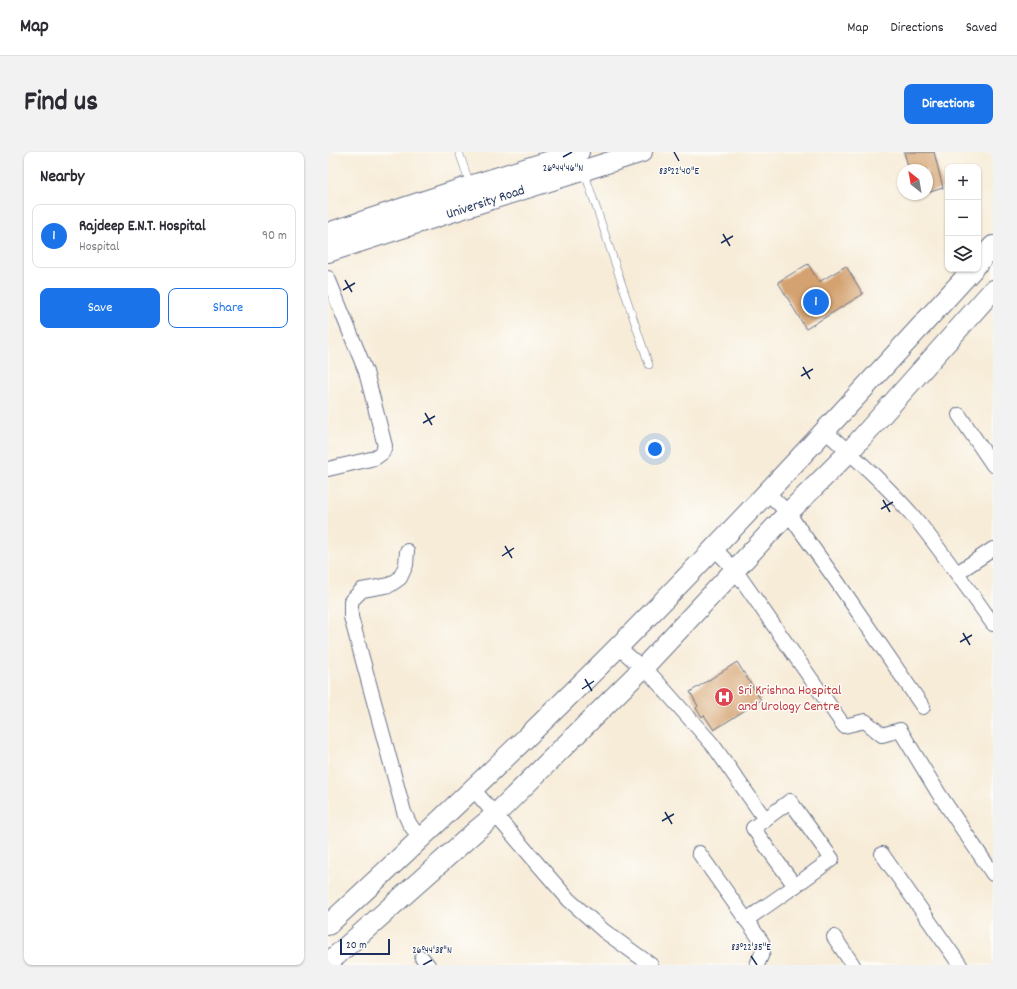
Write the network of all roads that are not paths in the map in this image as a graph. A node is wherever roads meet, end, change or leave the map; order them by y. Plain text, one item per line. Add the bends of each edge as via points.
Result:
1 (459, 152) edge
2 (642, 152) edge
3 (581, 159) edge
4 (473, 195) junction
5 (328, 234) edge
6 (993, 246) edge
7 (328, 252) edge
8 (981, 260) edge
9 (970, 272) edge
10 (328, 278) edge
11 (993, 290) edge
12 (649, 365) dead end
13 (959, 415) dead end
14 (825, 431) junction
15 (849, 452) junction
16 (993, 465) edge
17 (328, 469) edge
18 (767, 492) junction
19 (788, 513) junction
20 (714, 548) junction
21 (993, 549) edge
22 (407, 551) dead end
23 (735, 570) junction
24 (957, 573) junction
25 (993, 624) edge
26 (618, 647) junction
27 (643, 668) junction
28 (923, 707) dead end
29 (473, 790) junction
30 (496, 815) junction
31 (765, 819) junction
32 (420, 839) junction
33 (699, 853) dead end
34 (882, 854) dead end
35 (993, 874) edge
36 (795, 886) junction
37 (746, 920) junction
38 (328, 925) edge
39 (834, 937) dead end
40 (328, 963) edge
41 (651, 965) edge
42 (757, 965) edge
43 (853, 965) edge
44 (960, 965) edge

1 - 4 lane
2 - 3 main road, University Road
3 - 4 main road, University Road
3 - 12 lane
4 - 5 main road, University Road
4 - 7 main road, University Road
6 - 8 main road
9 - 14 main road
10 - 17 street via 366,372 385,446 382,453 374,458
11 - 15 main road
13 - 16 street
14 - 15 street
14 - 18 main road
15 - 19 main road
15 - 24 street via 918,522
18 - 19 street
18 - 20 main road
19 - 23 main road
19 - 28 street
20 - 23 street
20 - 26 main road
21 - 24 street
22 - 32 street via 406,566 400,578 390,585 362,590 351,601 351,617 404,812
23 - 27 main road
23 - 35 street via 844,726 865,721 882,735 900,730
24 - 25 street
26 - 27 street
26 - 29 main road
27 - 30 main road
27 - 31 street via 713,745
29 - 30 street
29 - 32 main road
30 - 40 main road
30 - 41 street via 569,900 604,931
31 - 36 street via 753,828
31 - 36 street via 790,801 832,859
32 - 38 main road
33 - 37 street
34 - 44 street
36 - 37 street
37 - 42 street via 762,942 763,951
39 - 43 street

